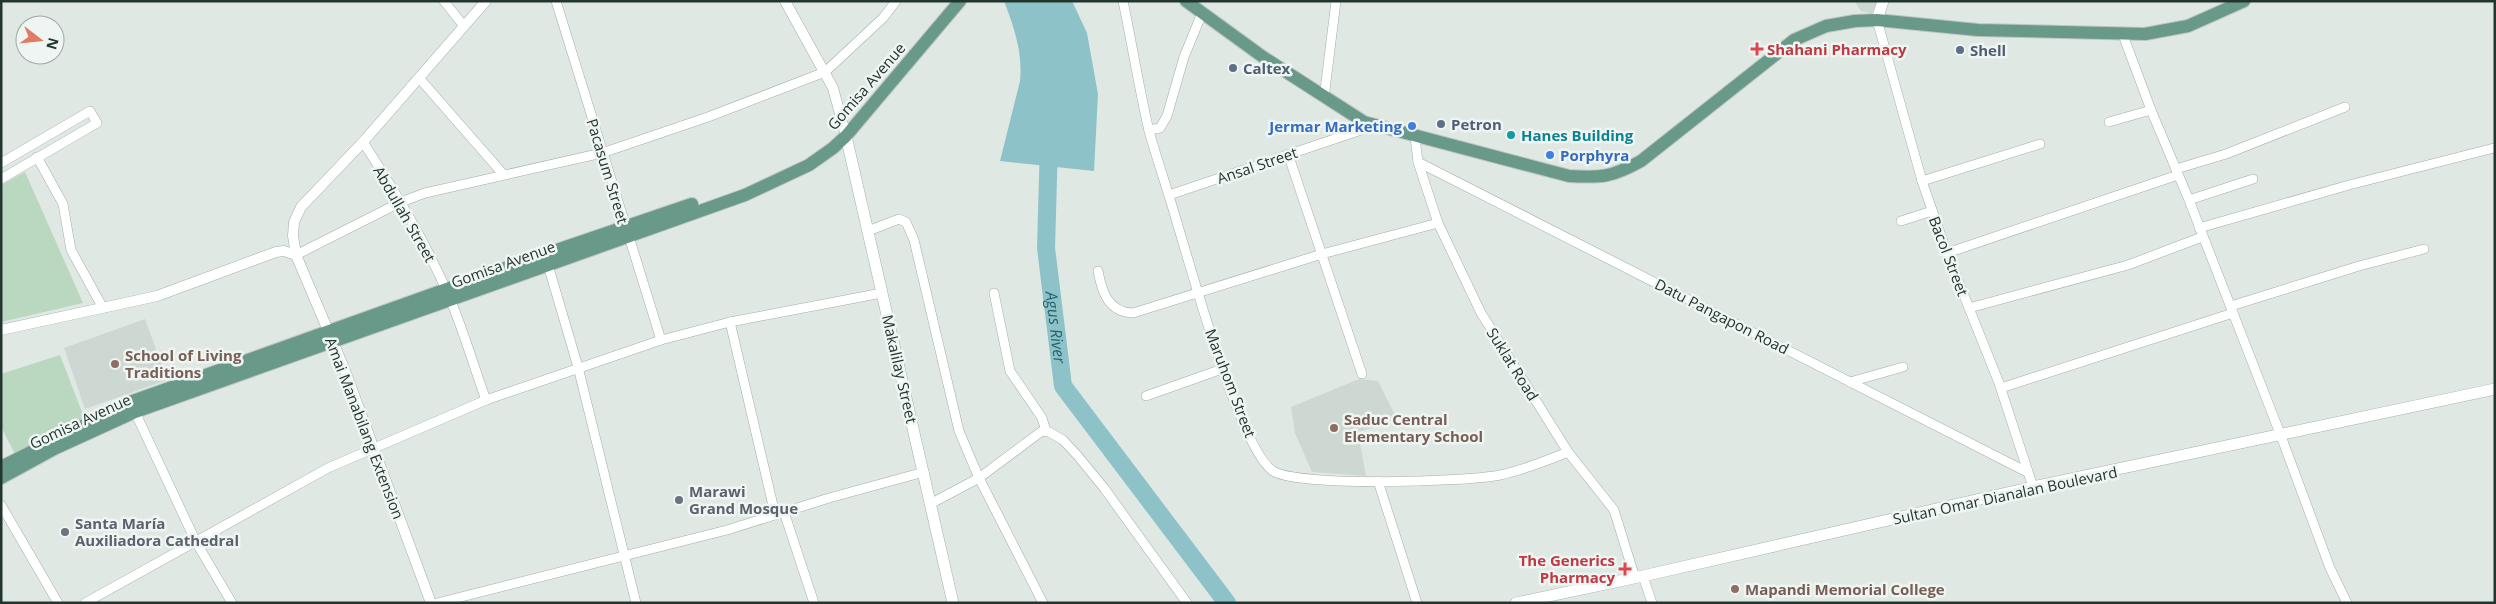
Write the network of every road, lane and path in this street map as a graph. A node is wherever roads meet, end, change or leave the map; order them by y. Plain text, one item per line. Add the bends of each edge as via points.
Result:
1 (444, 1) edge
2 (486, 1) edge
3 (556, 1) edge
4 (786, 1) edge
5 (896, 1) edge
6 (948, 1) edge
7 (960, 1) edge
8 (1123, 1) edge
9 (1186, 1) edge
10 (1336, 1) edge
11 (1883, 1) edge
12 (2244, 1) edge
13 (1202, 13) junction
14 (1877, 20) junction
15 (463, 25) junction
16 (2123, 35) junction
17 (825, 72) junction
18 (420, 79) junction
19 (1324, 98) junction
20 (2345, 106) dead end
21 (2150, 110) junction
22 (2109, 122) dead end
23 (1373, 126) junction
24 (1149, 130) junction
25 (845, 132) junction
26 (1415, 137) junction
27 (363, 142) junction
28 (2040, 144) dead end
29 (2494, 148) edge
30 (602, 152) junction
31 (1288, 154) junction
32 (37, 157) junction
33 (1418, 162) junction
34 (1, 164) edge
35 (2177, 172) junction
36 (503, 174) junction
37 (1, 179) edge
38 (2253, 179) dead end
39 (1922, 180) junction
40 (1169, 195) junction
41 (2189, 200) junction
42 (401, 202) junction
43 (1932, 211) junction
44 (1901, 221) dead end
45 (1438, 223) junction
46 (626, 231) junction
47 (868, 231) junction
48 (2200, 233) junction
49 (2424, 249) dead end
50 (1947, 253) junction
51 (1322, 254) junction
52 (296, 255) junction
53 (548, 265) junction
54 (1098, 271) dead end
55 (882, 293) junction
56 (994, 293) dead end
57 (1198, 293) junction
58 (448, 295) junction
59 (103, 308) junction
60 (1969, 308) junction
61 (2232, 310) junction
62 (730, 322) junction
63 (1, 330) edge
64 (331, 337) junction
65 (661, 340) junction
66 (578, 367) junction
67 (1903, 367) dead end
68 (1222, 369) junction
69 (1362, 374) dead end
70 (1850, 382) junction
71 (2001, 388) junction
72 (2495, 390) edge
73 (1146, 396) dead end
74 (486, 400) junction
75 (135, 412) junction
76 (1046, 431) junction
77 (2282, 436) junction
78 (374, 448) junction
79 (1568, 452) junction
80 (1, 467) edge
81 (924, 472) junction
82 (2027, 472) junction
83 (1, 478) edge
84 (979, 478) junction
85 (1378, 482) junction
86 (2033, 487) junction
87 (930, 504) junction
88 (1, 505) edge
89 (780, 513) junction
90 (196, 542) junction
91 (624, 554) junction
92 (1639, 577) junction
93 (58, 603) edge
94 (85, 603) edge
95 (232, 603) edge
96 (431, 603) edge
97 (436, 603) edge
98 (636, 603) edge
99 (814, 603) edge
100 (954, 603) edge
101 (1043, 603) edge
102 (1187, 603) edge
103 (1417, 603) edge
104 (1516, 603) edge
105 (1652, 603) edge
106 (2347, 603) edge

1 - 15 street
2 - 15 street, Amai Manabilang Extension
3 - 30 street, Pacasum Street
4 - 17 street
5 - 17 street via 883,18
6 - 25 main road, Gomisa Avenue
7 - 25 main road, Gomisa Avenue
8 - 24 street, Maruhom Street
9 - 13 main road
10 - 19 street
11 - 14 main road
12 - 16 main road via 2188,26
13 - 19 main road
13 - 24 street via 1184,57 1167,116 1160,128
14 - 16 main road via 1978,30
14 - 26 main road via 1826,26 1794,40 1641,162 1615,175 1594,178 1569,176
14 - 39 street, Bacol Street
15 - 18 street, Amai Manabilang Extension
16 - 21 street
17 - 25 street via 838,102
17 - 30 street via 708,117
18 - 27 street, Amai Manabilang Extension
18 - 36 street
19 - 23 main road
20 - 35 street
21 - 22 street
21 - 35 street
23 - 26 main road
23 - 31 street, Ansal Street
24 - 40 street, Maruhom Street
25 - 46 main road, Gomisa Avenue via 809,165 779,181 745,195
25 - 47 main road, Makalilay Street
26 - 33 street, Suklat Road
27 - 42 street, Abdullah Street
27 - 52 street, Amai Manabilang Extension via 301,207 294,222
28 - 39 street
29 - 48 street via 2349,185
30 - 36 street
30 - 46 street, Pacasum Street
31 - 40 street, Ansal Street
31 - 51 street
32 - 34 street via 97,123 90,111
32 - 37 street
32 - 59 street via 63,204 71,250
33 - 45 street, Suklat Road
33 - 70 street, Datu Pangapon Road
35 - 41 street
35 - 50 street
36 - 42 street via 441,188
38 - 41 street
39 - 43 street, Bacol Street
40 - 57 street, Maruhom Street
41 - 48 street
42 - 52 street
42 - 58 street, Abdullah Street
43 - 44 street
43 - 50 street, Bacol Street
45 - 51 street
45 - 79 street, Suklat Road via 1481,313
46 - 53 main road, Gomisa Avenue
46 - 58 main road, Gomisa Avenue
46 - 65 street, Pacasum Street
47 - 55 main road, Makalilay Street
47 - 84 street via 899,219 906,222 914,240 959,431
48 - 60 street via 2120,267
48 - 61 street
49 - 61 street via 2359,266
50 - 60 street, Bacol Street
51 - 57 street
51 - 69 street
52 - 59 street via 276,252 157,296
52 - 64 street, Amai Manabilang Extension
53 - 58 main road, Gomisa Avenue
53 - 66 street
54 - 57 street via 1109,303 1123,313 1133,313
55 - 62 street
55 - 81 main road, Makalilay Street
56 - 76 street via 1010,371 1042,418
57 - 68 street, Maruhom Street
58 - 64 main road, Gomisa Avenue
58 - 74 street, Abdullah Street
59 - 63 street
60 - 71 street, Bacol Street
61 - 71 street
61 - 77 street
62 - 65 street
62 - 89 street
64 - 75 main road, Gomisa Avenue
64 - 78 street, Amai Manabilang Extension
64 - 80 main road, Gomisa Avenue via 130,402
65 - 66 street
66 - 74 street
66 - 91 street
67 - 70 street
68 - 73 street
68 - 85 street, Maruhom Street via 1247,430 1263,460 1275,472 1299,478
70 - 82 street, Datu Pangapon Road
71 - 82 street, Bacol Street
72 - 77 main road, Sultan Omar Dianalan Boulevard
74 - 78 street
75 - 83 main road, Gomisa Avenue via 54,449
75 - 90 street
76 - 84 street
76 - 102 street via 1063,440 1077,455
77 - 86 main road, Sultan Omar Dianalan Boulevard
77 - 106 street via 2330,568
78 - 90 street via 328,468
78 - 96 street, Amai Manabilang Extension
79 - 85 street, Maruhom Street via 1499,475
79 - 92 street, Suklat Road via 1614,510
81 - 87 main road, Makalilay Street
81 - 89 street
82 - 86 street, Bacol Street
84 - 87 street
84 - 101 street
85 - 103 street
86 - 92 main road, Sultan Omar Dianalan Boulevard
87 - 100 main road, Makalilay Street
88 - 93 street
89 - 91 street via 727,530
89 - 99 street
90 - 94 street
90 - 95 street
91 - 97 street
91 - 98 street
92 - 104 main road, Sultan Omar Dianalan Boulevard
92 - 105 street, Suklat Road

